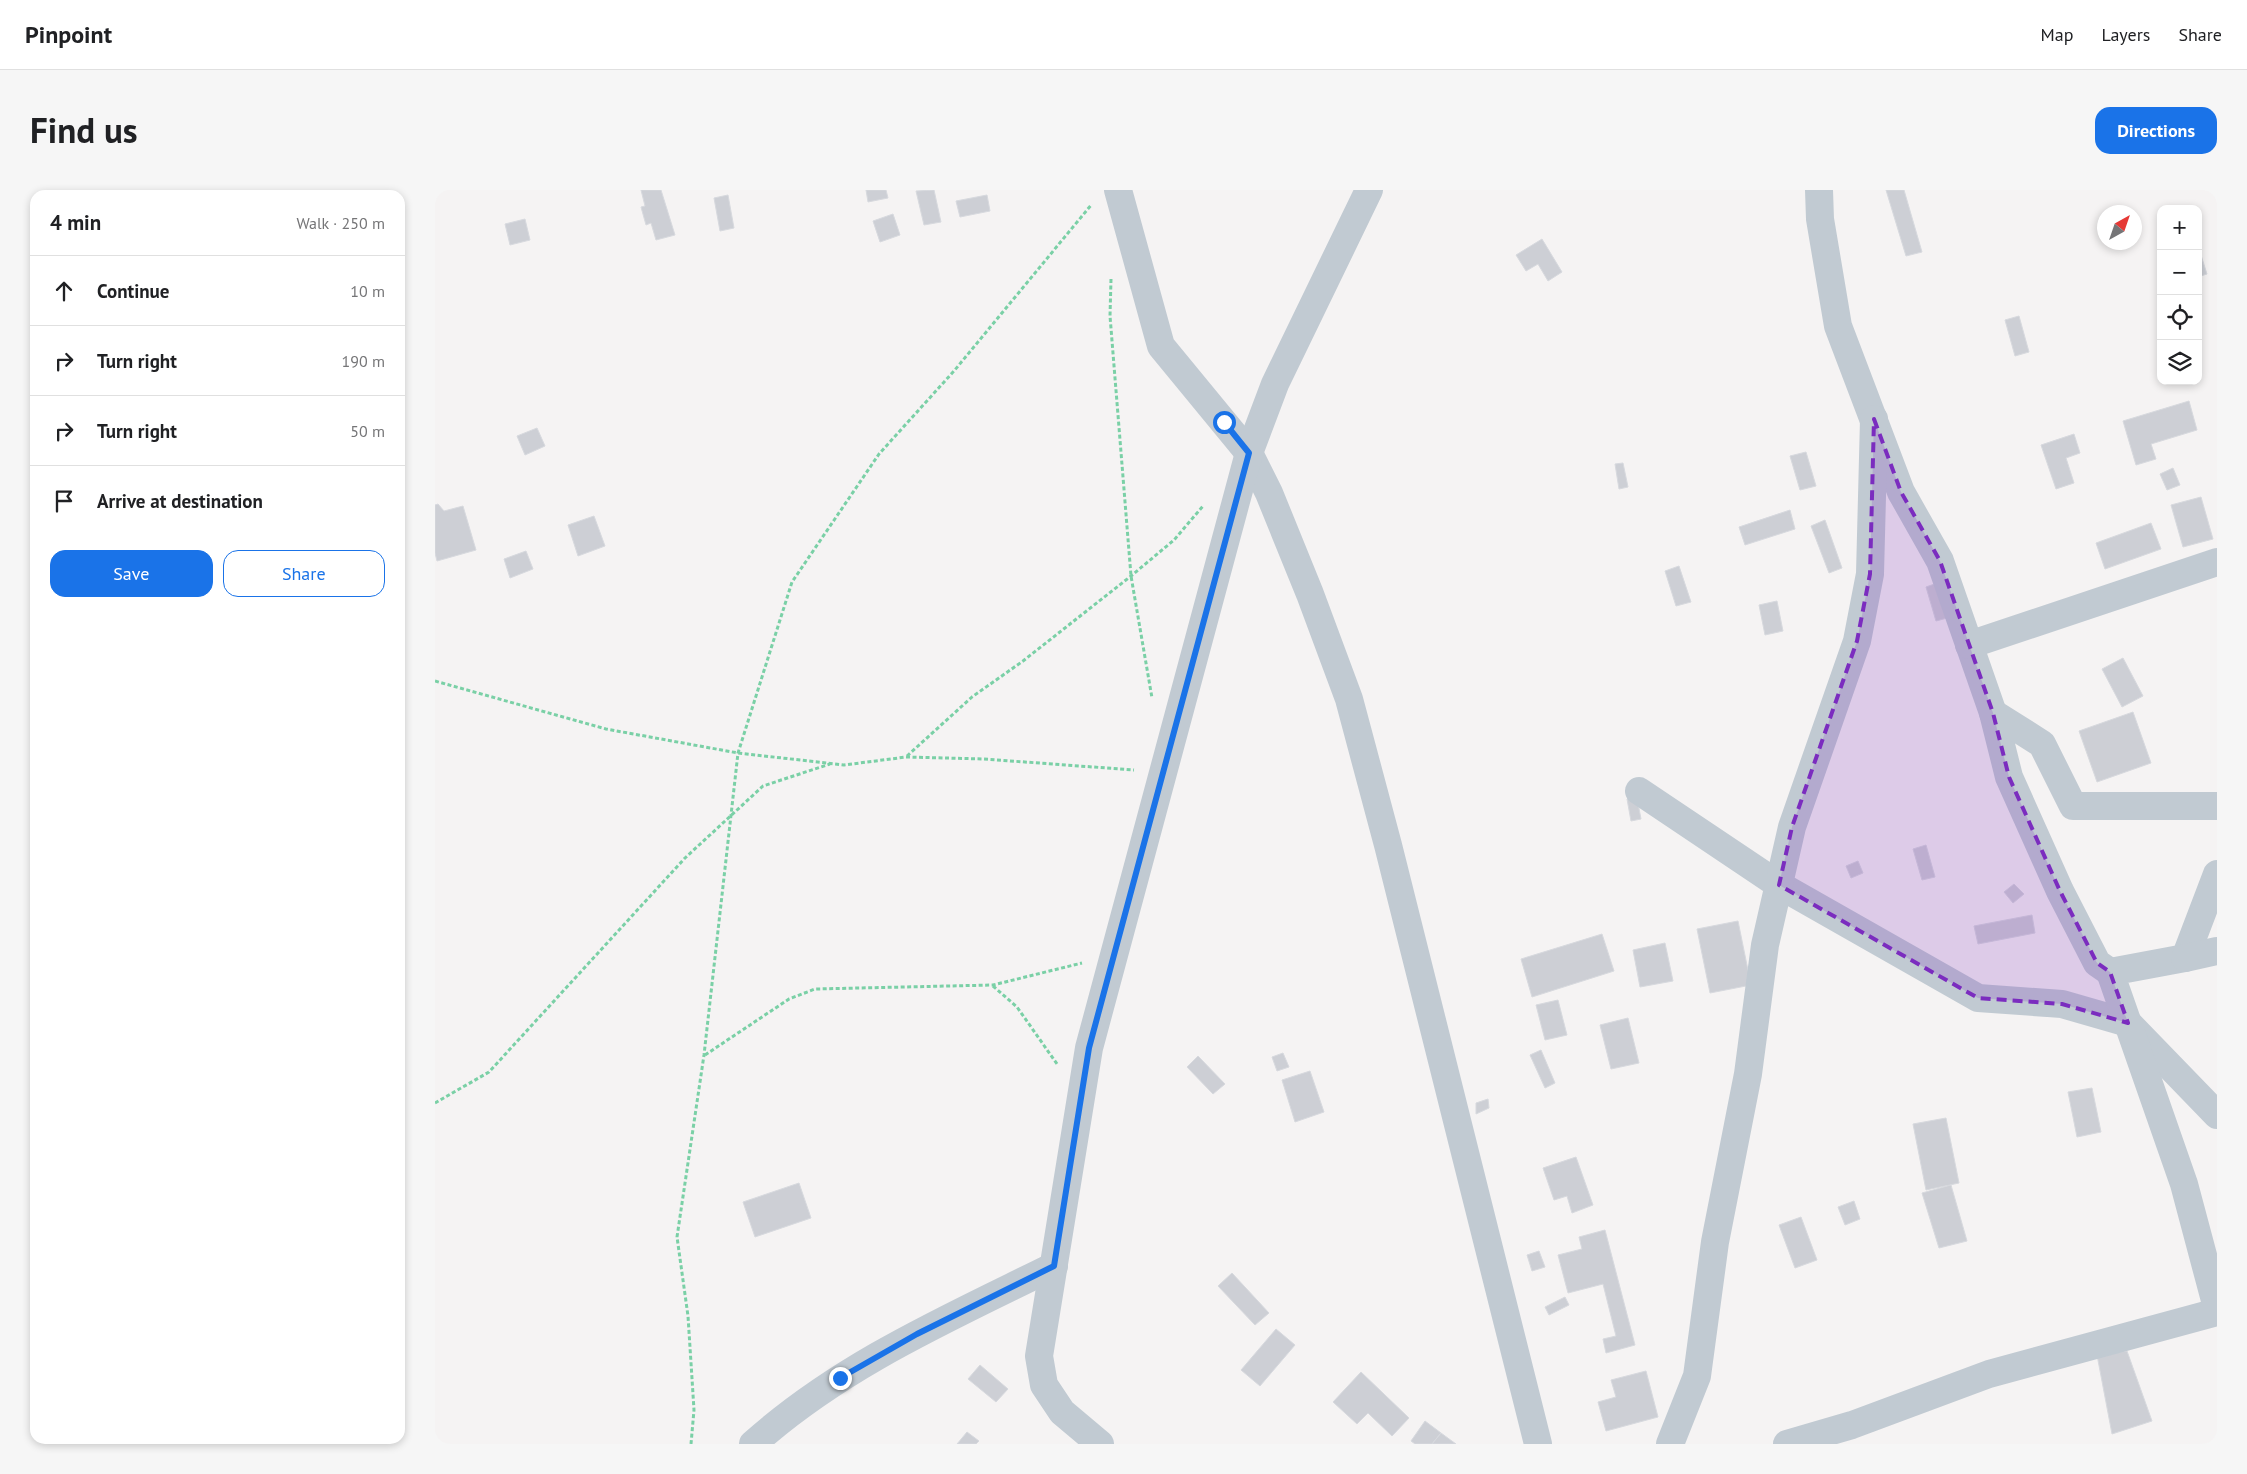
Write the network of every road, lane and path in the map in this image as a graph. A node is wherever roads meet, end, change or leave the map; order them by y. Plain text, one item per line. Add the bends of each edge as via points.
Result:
1 (1369, 190) edge
2 (1819, 190) edge
3 (1108, 194) edge
4 (1111, 277) dead end
5 (1874, 419) junction
6 (1249, 453) junction
7 (1205, 504) dead end
8 (2217, 562) edge
9 (1131, 576) junction
10 (1969, 645) junction
11 (435, 680) edge
12 (1153, 706) dead end
13 (1993, 713) junction
14 (738, 753) junction
15 (906, 757) junction
16 (832, 763) junction
17 (1163, 772) junction
18 (1639, 791) dead end
19 (2217, 806) edge
20 (731, 815) junction
21 (2217, 874) edge
22 (1779, 885) junction
23 (2217, 951) edge
24 (1113, 956) junction
25 (2185, 958) junction
26 (2110, 972) junction
27 (993, 985) junction
28 (2128, 1023) junction
29 (704, 1055) junction
30 (1081, 1096) junction
31 (435, 1103) edge
32 (2217, 1115) edge
33 (1054, 1266) junction
34 (2217, 1308) edge
35 (2217, 1312) edge
36 (691, 1444) edge
37 (753, 1444) edge
38 (1100, 1444) edge
39 (1538, 1444) edge
40 (1670, 1444) edge
41 (1787, 1444) edge

1 - 6 street via 1275,384
2 - 5 street via 1820,219 1838,326
3 - 6 street via 1161,346
3 - 14 path via 879,454 792,582
4 - 9 path via 1110,316
5 - 10 street via 1901,492 1940,561
5 - 22 street via 1870,574 1857,642 1792,827
6 - 17 street
6 - 39 street via 1310,594 1349,699 1389,844
7 - 9 path via 1174,540
8 - 10 street
9 - 12 path
9 - 15 path via 1023,661 972,696
10 - 13 street
11 - 14 path via 606,729
13 - 19 street via 2042,744 2073,806
13 - 26 street via 2009,777 2060,891 2097,963
14 - 16 path
14 - 20 path
15 - 16 path
15 - 17 path
16 - 20 path via 763,786
17 - 24 street
18 - 22 street
20 - 29 path
20 - 31 path via 685,858 489,1072
21 - 25 street
22 - 28 street via 1978,998 2062,1004
22 - 40 street via 1765,945 1748,1074 1715,1242 1697,1376
23 - 25 street
24 - 27 path
24 - 30 street via 1089,1048
25 - 26 street
26 - 28 street
27 - 29 path via 815,989 789,999
27 - 30 path via 1017,1007
28 - 32 street
28 - 34 street via 2184,1184
29 - 36 path via 677,1237 688,1316 694,1410
30 - 33 street
33 - 37 street via 851,1370
33 - 38 street via 1039,1356 1044,1385 1062,1412
35 - 41 street via 1989,1374 1852,1425

